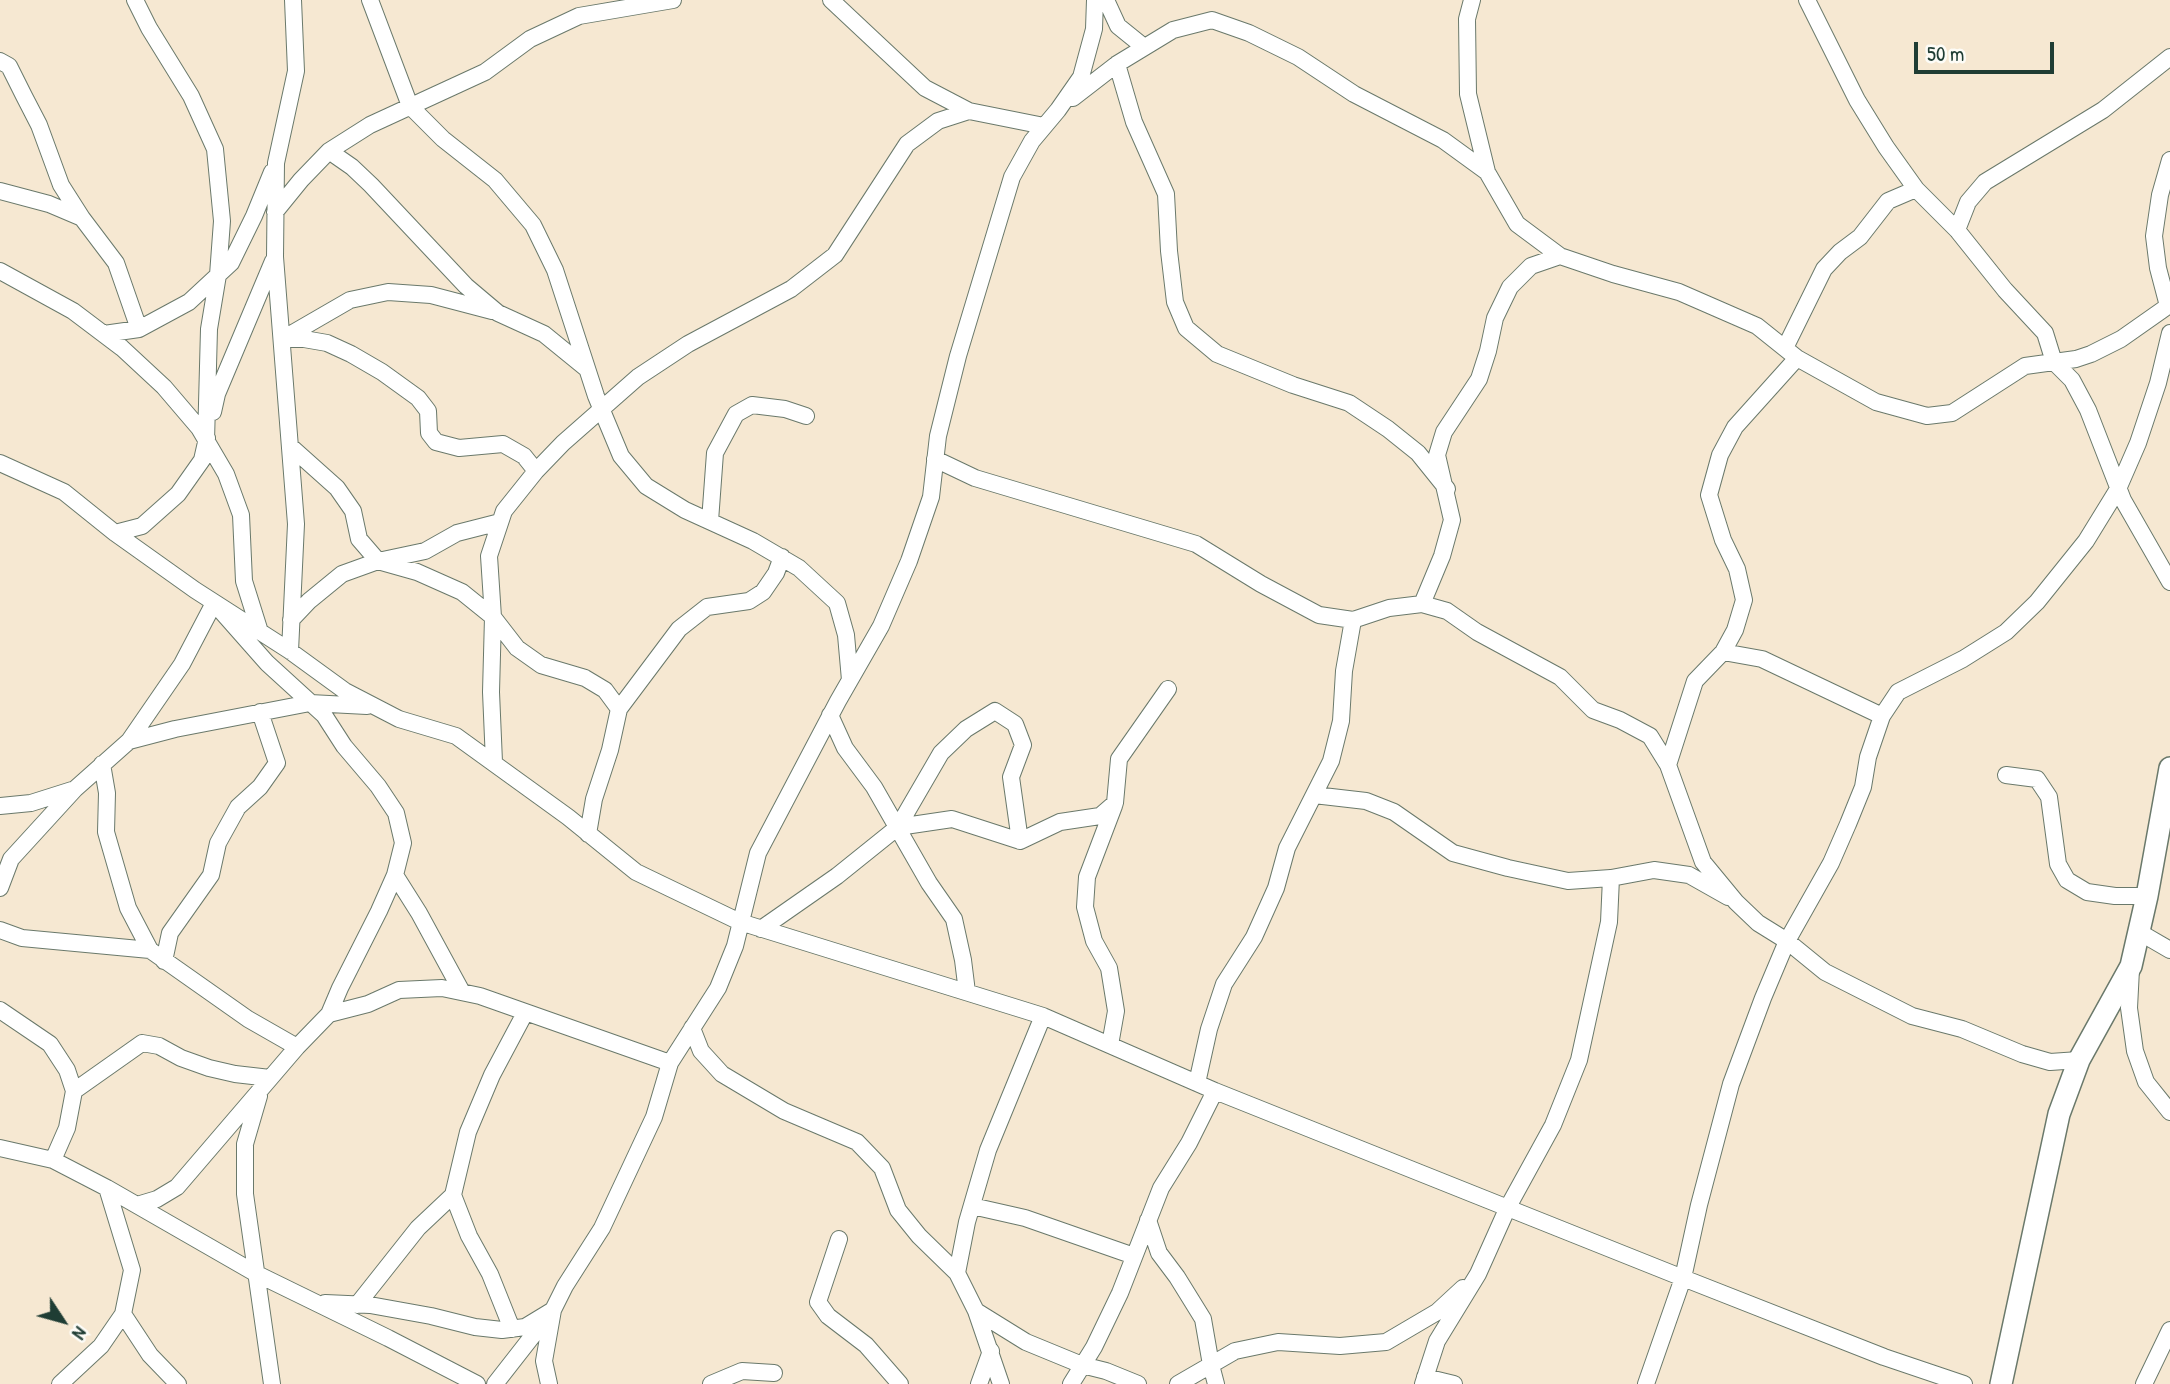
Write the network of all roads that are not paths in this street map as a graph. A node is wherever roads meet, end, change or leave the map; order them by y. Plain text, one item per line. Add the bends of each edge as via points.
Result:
1 (135, 0) edge
2 (293, 0) edge
3 (370, 0) edge
4 (673, 0) edge
5 (831, 0) edge
6 (1095, 0) edge
7 (1106, 0) edge
8 (1472, 0) edge
9 (1808, 0) edge
10 (1144, 47) junction
11 (2170, 57) edge
12 (0, 61) edge
13 (1117, 64) junction
14 (410, 106) junction
15 (1058, 110) junction
16 (969, 111) junction
17 (1044, 126) junction
18 (329, 151) junction
19 (2170, 160) edge
20 (275, 163) junction
21 (1488, 172) junction
22 (1916, 189) junction
23 (0, 191) edge
24 (275, 212) junction
25 (82, 218) junction
26 (1957, 230) junction
27 (1560, 256) junction
28 (275, 257) junction
29 (0, 271) edge
30 (218, 275) junction
31 (2169, 307) edge
32 (498, 313) junction
33 (139, 329) junction
34 (2170, 333) edge
35 (104, 334) junction
36 (282, 339) junction
37 (1791, 353) junction
38 (2054, 362) junction
39 (587, 369) junction
40 (601, 409) junction
41 (806, 416) dead end
42 (206, 441) junction
43 (290, 446) junction
44 (935, 459) junction
45 (0, 463) edge
46 (536, 471) junction
47 (1447, 489) junction
48 (2118, 489) junction
49 (710, 521) junction
50 (500, 522) junction
51 (115, 533) junction
52 (782, 557) junction
53 (378, 561) junction
54 (2170, 582) edge
55 (214, 603) junction
56 (1422, 604) junction
57 (493, 617) junction
58 (1353, 620) junction
59 (291, 621) junction
60 (260, 632) junction
61 (290, 651) junction
62 (1723, 652) junction
63 (849, 680) junction
64 (1168, 689) dead end
65 (310, 703) junction
66 (375, 706) junction
67 (619, 709) junction
68 (260, 712) junction
69 (830, 715) junction
70 (1882, 716) junction
71 (129, 741) junction
72 (494, 762) junction
73 (103, 764) junction
74 (1668, 765) junction
75 (2170, 768) edge
76 (2006, 775) dead end
77 (75, 789) junction
78 (1314, 795) junction
79 (1115, 803) junction
80 (0, 806) edge
81 (2165, 815) edge
82 (898, 827) junction
83 (589, 834) junction
84 (1020, 841) junction
85 (395, 875) junction
86 (1611, 878) junction
87 (0, 888) edge
88 (2147, 896) junction
89 (1736, 902) junction
90 (740, 922) junction
91 (761, 929) junction
92 (0, 930) edge
93 (2138, 932) junction
94 (1787, 941) junction
95 (150, 950) junction
96 (2170, 950) edge
97 (164, 961) junction
98 (2131, 966) junction
99 (462, 992) junction
100 (967, 992) junction
101 (0, 1010) edge
102 (525, 1013) junction
103 (329, 1014) junction
104 (1043, 1016) junction
105 (692, 1028) junction
106 (1110, 1045) junction
107 (297, 1047) junction
108 (2079, 1059) junction
109 (670, 1063) junction
110 (1197, 1083) junction
111 (265, 1084) junction
112 (74, 1091) junction
113 (1215, 1091) junction
114 (2170, 1112) edge
115 (0, 1148) edge
116 (53, 1160) junction
117 (107, 1188) junction
118 (453, 1195) junction
119 (137, 1205) junction
120 (972, 1206) junction
121 (1508, 1207) junction
122 (1148, 1220) junction
123 (838, 1239) dead end
124 (1134, 1256) junction
125 (255, 1273) junction
126 (957, 1273) junction
127 (1478, 1274) junction
128 (1683, 1279) junction
129 (316, 1303) junction
130 (357, 1305) junction
131 (553, 1310) junction
132 (976, 1311) junction
133 (123, 1314) junction
134 (512, 1329) junction
135 (2170, 1330) edge
136 (991, 1351) junction
137 (1083, 1365) junction
138 (1211, 1365) junction
139 (774, 1373) dead end
140 (1424, 1380) edge
141 (60, 1384) edge
142 (178, 1384) edge
143 (272, 1384) edge
144 (477, 1384) edge
145 (495, 1384) edge
146 (549, 1384) edge
147 (712, 1384) edge
148 (900, 1384) edge
149 (979, 1384) edge
150 (1001, 1384) edge
151 (1071, 1384) edge
152 (1138, 1384) edge
153 (1178, 1384) edge
154 (1216, 1384) edge
155 (1454, 1384) edge
156 (1646, 1384) edge
157 (1964, 1384) edge
158 (2001, 1384) edge
159 (2144, 1384) edge

1 - 30 street via 191,96 215,149 222,221
2 - 20 street via 296,71
3 - 14 street
4 - 14 street via 579,16 530,39 485,72
5 - 16 street via 925,88
6 - 15 street via 1094,29 1081,77
7 - 10 street via 1118,26
8 - 21 street via 1467,19 1468,94
9 - 22 street via 1857,100
10 - 13 street
10 - 21 street via 1173,30 1212,20 1248,33 1443,140
11 - 26 street via 2104,110 1985,182 1968,202
12 - 25 street via 9,66 39,125 61,184
13 - 15 street
13 - 47 street via 1134,122 1166,194 1175,302 1186,328 1217,354 1349,403 1418,453
14 - 18 street
14 - 39 street via 495,180 533,225 555,270
15 - 17 street
16 - 17 street
16 - 40 street via 937,121 907,144 835,255 791,289 688,344
17 - 44 street via 1012,177 1004,200 958,356
18 - 24 street
18 - 32 street via 371,185 457,277
19 - 31 street via 2154,236
20 - 24 street
20 - 30 street via 231,263
21 - 27 street via 1517,223
22 - 26 street
22 - 37 street via 1888,201 1860,237 1824,269
23 - 25 street
24 - 28 street
25 - 33 street via 116,263
26 - 38 street via 2045,333
27 - 37 street via 1679,292 1758,326
27 - 47 street via 1531,265 1510,287 1495,318 1479,379 1444,432 1437,455
28 - 36 street
28 - 42 street via 217,394
29 - 35 street via 73,311
30 - 33 street via 189,302
30 - 42 street via 209,329
31 - 38 street via 2091,354
32 - 36 street via 431,295 388,292 350,300
32 - 39 street via 544,334
33 - 35 street
34 - 48 street via 2158,383
35 - 42 street via 164,387
36 - 43 street
36 - 46 street via 327,343 382,373 418,398 428,411 429,433 436,442 459,448 503,444 524,456
37 - 38 street via 1875,402 1927,415 1952,413 2025,366
37 - 62 street via 1735,427 1720,455 1709,495 1744,600
38 - 48 street via 2072,380 2088,410
39 - 40 street
40 - 46 street
40 - 49 street via 621,456 646,486
41 - 49 street via 752,405 736,414 715,453
42 - 51 street via 202,460 178,494 142,526
42 - 60 street via 226,474 241,515 244,581
43 - 53 street via 337,488 353,511 359,539
43 - 59 street via 296,524
44 - 58 street via 975,478 1196,544 1319,615
44 - 63 street via 931,497 909,561 881,625
45 - 51 street via 64,492
46 - 50 street
47 - 56 street via 1452,520
48 - 54 street
48 - 70 street via 2086,541 2006,632 1898,692
49 - 52 street
50 - 53 street via 457,533 425,551
50 - 57 street via 489,556
51 - 55 street
52 - 63 street via 837,603 846,635
52 - 67 street via 763,592 748,601 706,607 678,629
53 - 57 street via 463,592
53 - 59 street via 342,574
55 - 60 street
55 - 65 street
55 - 71 street via 182,664
56 - 58 street via 1389,608
56 - 74 street via 1447,611 1560,677 1592,710 1650,736
57 - 67 street via 517,648 541,665 585,678 605,690
57 - 72 street
58 - 78 street via 1341,721 1331,761
59 - 61 street
60 - 61 street
61 - 66 street via 345,691
62 - 70 street via 1762,659
62 - 74 street via 1695,681
63 - 69 street
64 - 79 street via 1119,759
65 - 66 street
65 - 68 street
65 - 85 street via 324,715 396,813 403,843
66 - 72 street via 399,719 456,736
67 - 83 street
68 - 71 street
68 - 97 street via 277,762 239,807 218,843 211,874 170,933
69 - 82 street via 845,748
69 - 90 street via 758,853
70 - 94 street via 1848,824
71 - 73 street
72 - 83 street
73 - 77 street
73 - 95 street via 106,832 128,908
74 - 89 street via 1703,862
75 - 81 street
76 - 88 street via 2037,779 2049,797 2058,864 2067,880 2087,892
77 - 80 street via 31,803
77 - 87 street via 11,859
78 - 86 street via 1366,801 1394,812 1453,853 1568,881
78 - 110 street via 1287,848 1276,888 1254,937 1224,984
79 - 84 street via 1100,816 1060,822
79 - 106 street via 1087,877 1085,907 1094,941 1109,968 1116,1011
81 - 88 street
82 - 84 street via 952,819
82 - 84 street via 941,753 966,729 995,711 1015,724 1023,745 1011,777
82 - 91 street
82 - 100 street via 954,919
83 - 90 street via 636,872
85 - 99 street
85 - 103 street
86 - 89 street via 1654,870 1689,875
86 - 121 street via 1609,922 1579,1060 1553,1125
88 - 93 street
89 - 94 street
90 - 91 street
90 - 105 street via 718,988
91 - 100 street
92 - 95 street via 22,938
93 - 96 street
93 - 98 street
94 - 108 street via 1825,972 1912,1016 2050,1062
94 - 128 street via 1731,1084
95 - 97 street
97 - 107 street
98 - 108 street
98 - 114 street via 2129,1008 2135,1051 2146,1082
99 - 102 street
99 - 103 street via 399,990
100 - 104 street
101 - 112 street via 50,1044
102 - 109 street
102 - 118 street via 468,1132
103 - 107 street
104 - 106 street
104 - 120 street via 988,1150
105 - 109 street
105 - 126 street via 701,1051 722,1074 784,1111 857,1142 882,1168 898,1210
106 - 110 street
107 - 111 street
108 - 158 street via 2059,1114
109 - 131 street via 654,1117 602,1228
110 - 113 street
111 - 112 street via 142,1043
111 - 119 street via 177,1187
111 - 125 street via 245,1144 245,1194
112 - 116 street via 67,1128
113 - 121 street
113 - 122 street
115 - 116 street
116 - 117 street
117 - 119 street
117 - 133 street via 132,1270
118 - 130 street via 418,1228
118 - 134 street
119 - 125 street
120 - 124 street via 1025,1218
120 - 126 street
121 - 127 street
121 - 128 street
122 - 124 street
122 - 138 street via 1159,1253 1203,1320
123 - 148 street via 818,1301
124 - 137 street
125 - 129 street
125 - 143 street
126 - 132 street
127 - 138 street via 1437,1312 1386,1342 1340,1346 1278,1342 1235,1350
127 - 140 street via 1437,1341
128 - 156 street
128 - 157 street
129 - 130 street
129 - 144 street
130 - 134 street via 431,1315 475,1327
131 - 134 street via 525,1327
131 - 145 street
131 - 146 street via 544,1361
132 - 136 street
132 - 137 street via 1026,1342
133 - 141 street via 101,1346
133 - 142 street via 150,1355
135 - 159 street
136 - 149 street
136 - 150 street
137 - 151 street
137 - 152 street
138 - 153 street
138 - 154 street
139 - 147 street via 742,1371
140 - 155 street

